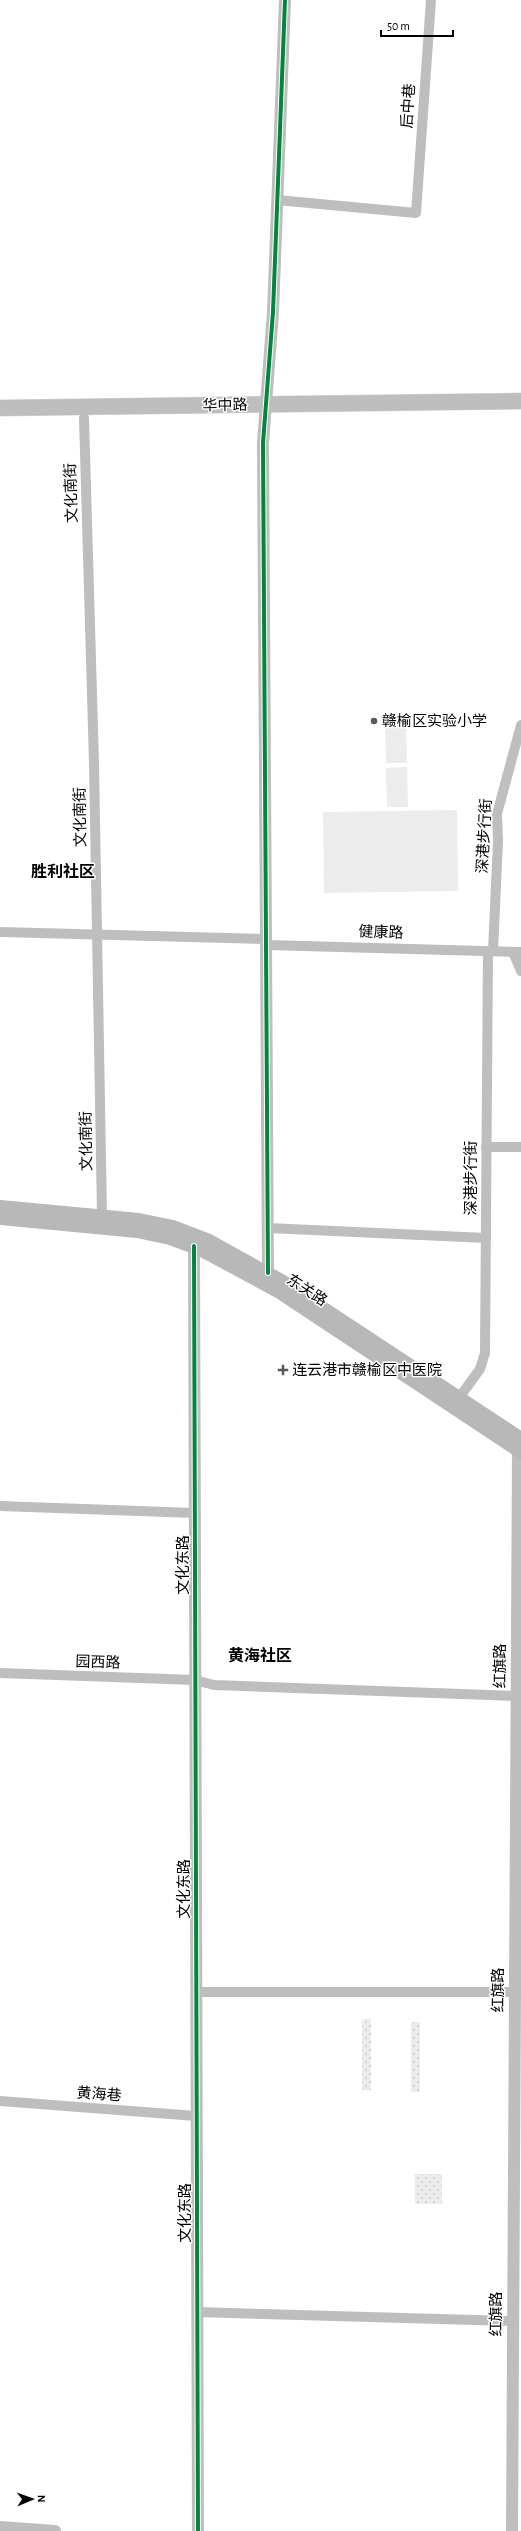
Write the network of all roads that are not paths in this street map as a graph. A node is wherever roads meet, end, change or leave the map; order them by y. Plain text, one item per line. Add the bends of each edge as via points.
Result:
1 (285, 0) edge
2 (431, 0) edge
3 (277, 200) junction
4 (521, 401) edge
5 (0, 408) edge
6 (266, 410) junction
7 (521, 412) edge
8 (84, 418) junction
9 (0, 419) edge
10 (521, 726) edge
11 (0, 932) edge
12 (97, 936) junction
13 (267, 942) junction
14 (491, 951) junction
15 (517, 952) edge
16 (521, 971) edge
17 (486, 1147) junction
18 (521, 1147) edge
19 (0, 1206) edge
20 (102, 1216) junction
21 (0, 1218) edge
22 (268, 1228) junction
23 (486, 1238) junction
24 (194, 1246) junction
25 (268, 1273) junction
26 (459, 1398) junction
27 (520, 1447) edge
28 (0, 1506) edge
29 (195, 1513) junction
30 (0, 1673) edge
31 (195, 1680) junction
32 (516, 1696) junction
33 (196, 1992) junction
34 (514, 1992) junction
35 (517, 2058) edge
36 (0, 2101) edge
37 (196, 2116) junction
38 (197, 2312) junction
39 (512, 2321) junction
40 (0, 2527) edge
41 (55, 2531) edge
42 (198, 2531) edge
43 (512, 2531) edge

1 - 3 street
2 - 3 street, 后中巷 via 416,213
3 - 6 street
4 - 6 main road, 华中路
5 - 6 main road, 华中路
6 - 7 main road, 华中路
6 - 8 main road, 华中路
6 - 13 street via 263,450
8 - 9 main road, 华中路
8 - 12 street, 文化南街
10 - 14 street, 深港步行街 via 497,814 498,842
11 - 12 street, 健康路
12 - 13 street, 健康路
12 - 20 street, 文化南街
13 - 14 street, 健康路
13 - 22 street
14 - 15 street, 健康路
14 - 17 street, 深港步行街
15 - 16 street
17 - 18 street
17 - 23 street, 深港步行街
19 - 20 main road, 东关路
20 - 25 main road, 东关路 via 151,1222 186,1232 224,1248
21 - 24 main road, 东关路 via 137,1230
22 - 23 street
22 - 25 street
23 - 26 street, 深港步行街 via 484,1361
24 - 27 main road, 东关路 via 278,1291
24 - 29 street, 文化东路
25 - 26 main road, 东关路
26 - 27 main road, 东关路
27 - 32 street, 红旗路
28 - 29 street
29 - 31 street, 文化东路
30 - 31 street, 园西路
31 - 32 street, 园西路 via 214,1685
31 - 33 street, 文化东路
32 - 34 street, 红旗路
33 - 34 street
33 - 37 street, 文化东路
34 - 35 street, 红旗路
35 - 39 street, 红旗路
36 - 37 street, 黄海巷
37 - 38 street, 文化东路
38 - 39 street
38 - 42 street, 文化东路
39 - 43 street, 红旗路
40 - 41 street

